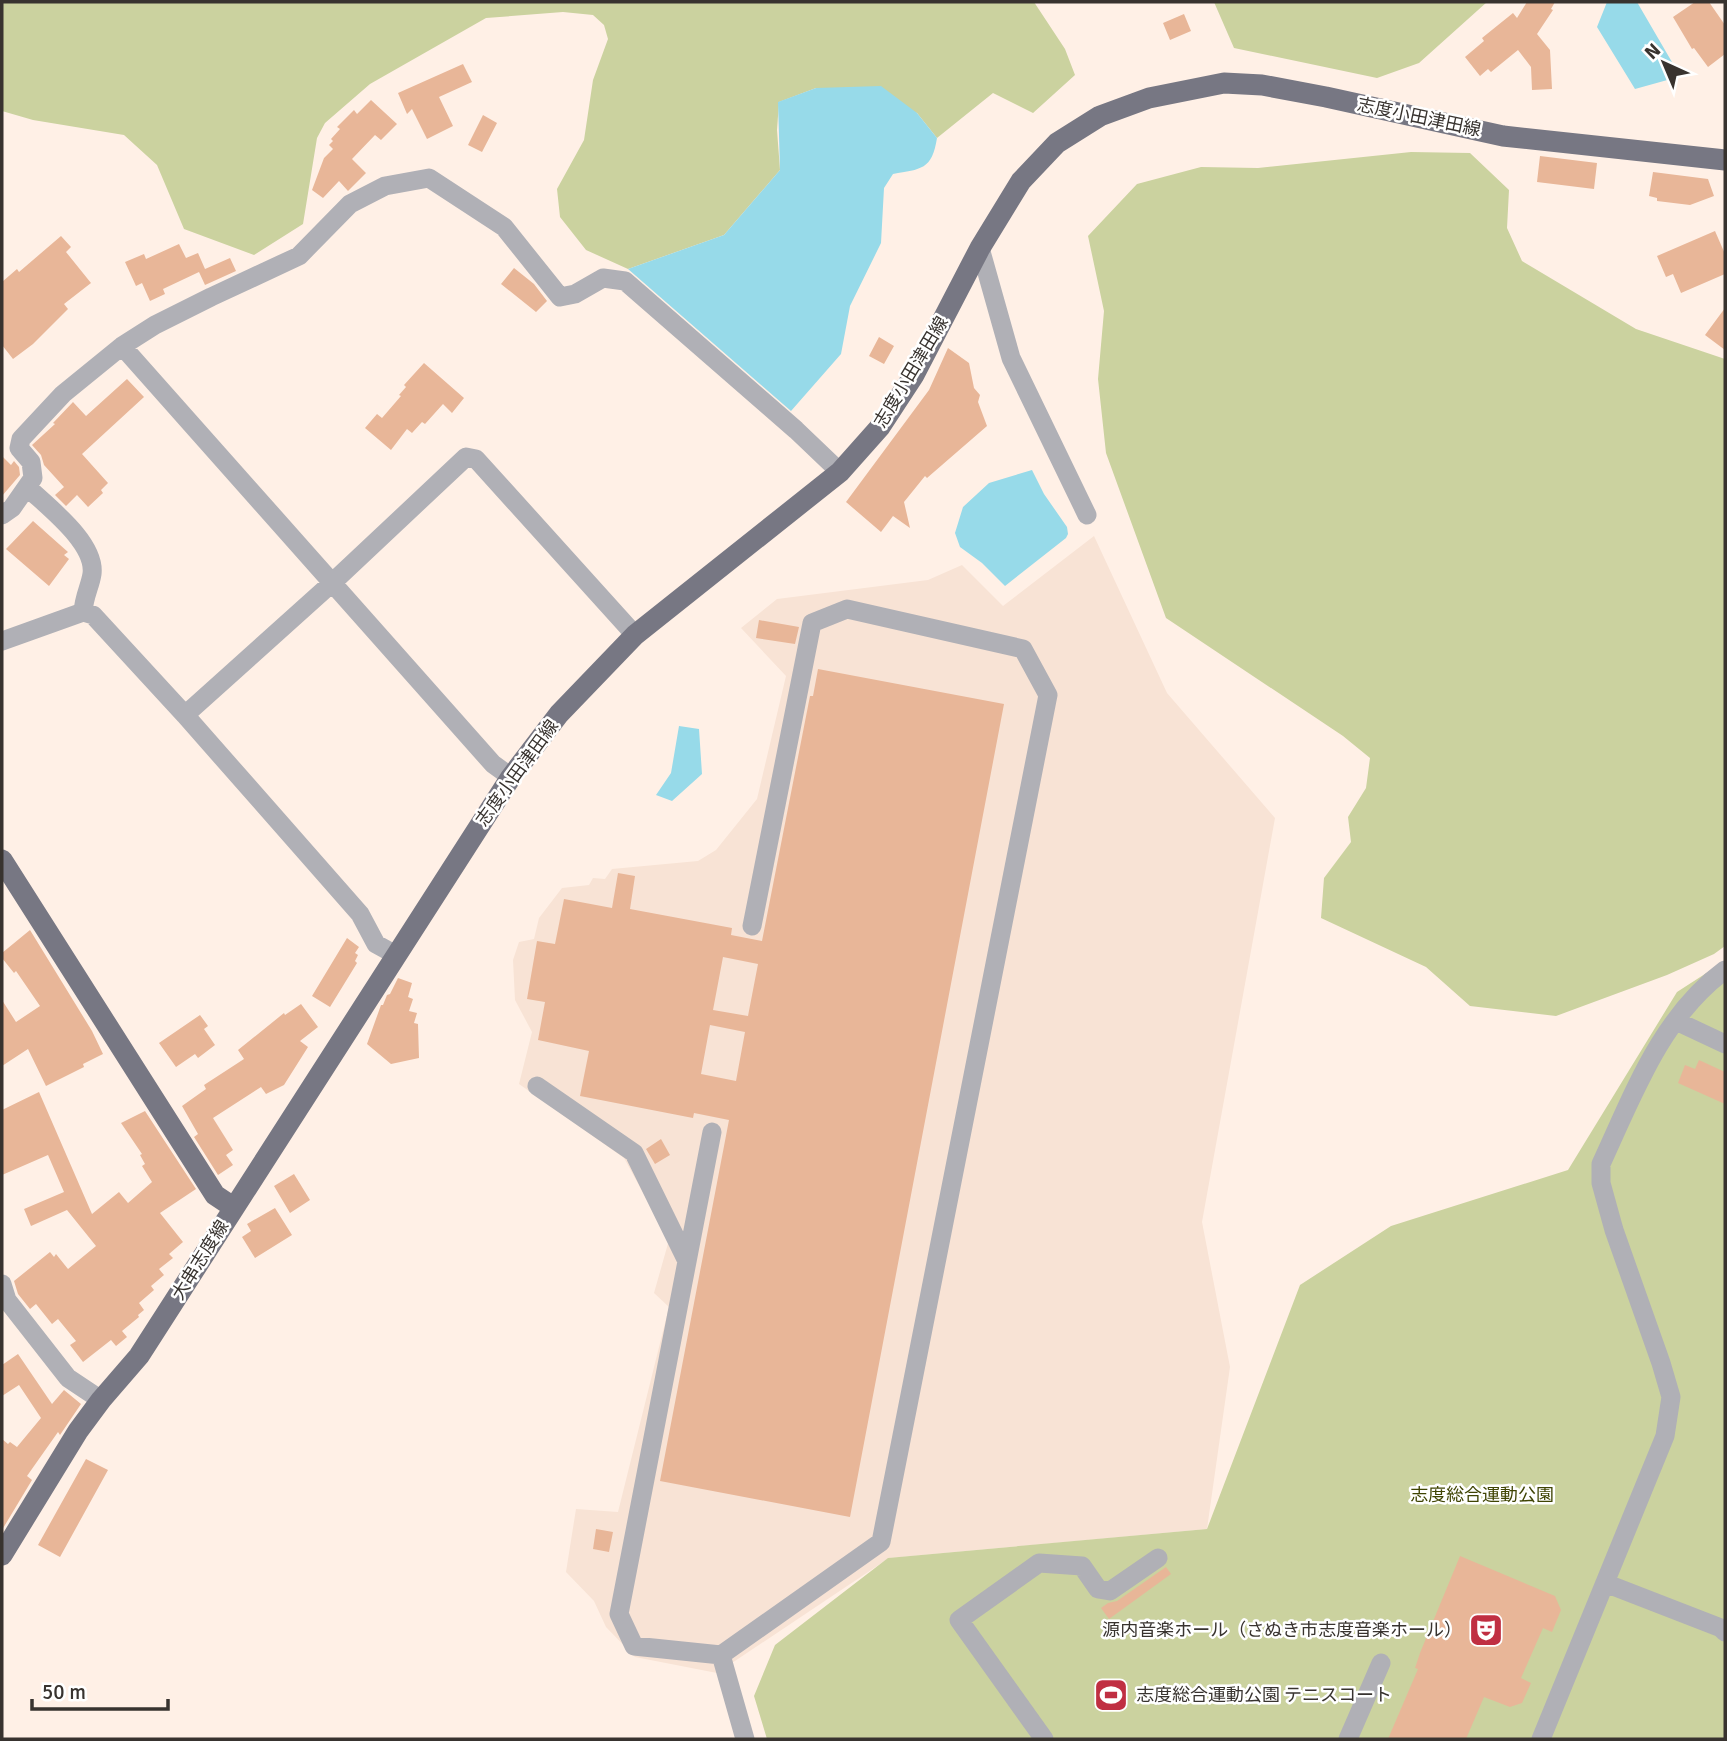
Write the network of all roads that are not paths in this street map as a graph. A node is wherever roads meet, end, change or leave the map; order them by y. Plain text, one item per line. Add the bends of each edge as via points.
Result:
1 (1725, 159) edge
2 (980, 248) junction
3 (122, 346) junction
4 (839, 472) junction
5 (27, 487) junction
6 (2, 515) edge
7 (1087, 515) dead end
8 (333, 582) junction
9 (83, 612) junction
10 (635, 635) junction
11 (2, 641) edge
12 (185, 715) junction
13 (510, 777) junction
14 (2, 860) edge
15 (752, 926) dead end
16 (396, 955) junction
17 (1725, 970) edge
18 (1676, 1021) junction
19 (1725, 1044) edge
20 (537, 1086) dead end
21 (712, 1132) dead end
22 (233, 1207) junction
23 (687, 1261) junction
24 (2, 1284) edge
25 (101, 1400) junction
26 (2, 1555) edge
27 (1158, 1558) dead end
28 (1605, 1583) junction
29 (1724, 1629) edge
30 (721, 1656) junction
31 (1381, 1663) dead end
32 (745, 1739) edge
33 (1044, 1739) edge
34 (1348, 1739) edge
35 (1541, 1739) edge

1 - 2 main road, 志度小田津田線 via 1503,136 1326,97 1224,83 1149,98 1100,116 1057,143 1021,181
2 - 4 main road, 志度小田津田線 via 914,375 880,427
2 - 7 street via 1010,358
3 - 4 street via 211,296 299,256 350,204 385,186 429,178 505,227 561,297 575,295 603,278 625,281
3 - 5 street via 63,394 22,439 19,448 31,462 33,478
3 - 8 street
4 - 10 main road, 志度小田津田線
5 - 6 street
5 - 9 street via 86,548 92,573
8 - 10 street via 466,457 476,459
8 - 12 street
8 - 13 street via 493,764
9 - 11 street
9 - 12 street via 93,615
10 - 13 main road, 志度小田津田線 via 559,714
12 - 16 street via 360,914 376,944
13 - 16 main road, 志度小田津田線
14 - 22 main road, 大串志度線 via 215,1195
15 - 30 street via 812,623 847,609 1023,649 1048,695 881,1542
16 - 22 main road, 志度小田津田線
17 - 18 street
18 - 19 street
18 - 28 street via 1653,1054 1601,1164 1601,1183 1614,1230 1671,1397 1665,1436
20 - 23 street via 634,1153
21 - 23 street
22 - 25 main road, 大串志度線 via 139,1356
23 - 30 street via 619,1614 634,1646
24 - 25 street via 7,1300 68,1378
25 - 26 main road, 大串志度線
27 - 33 street via 1110,1591 1098,1589 1082,1566 1039,1563 959,1620
28 - 29 street
28 - 35 street
30 - 32 street
31 - 34 street

